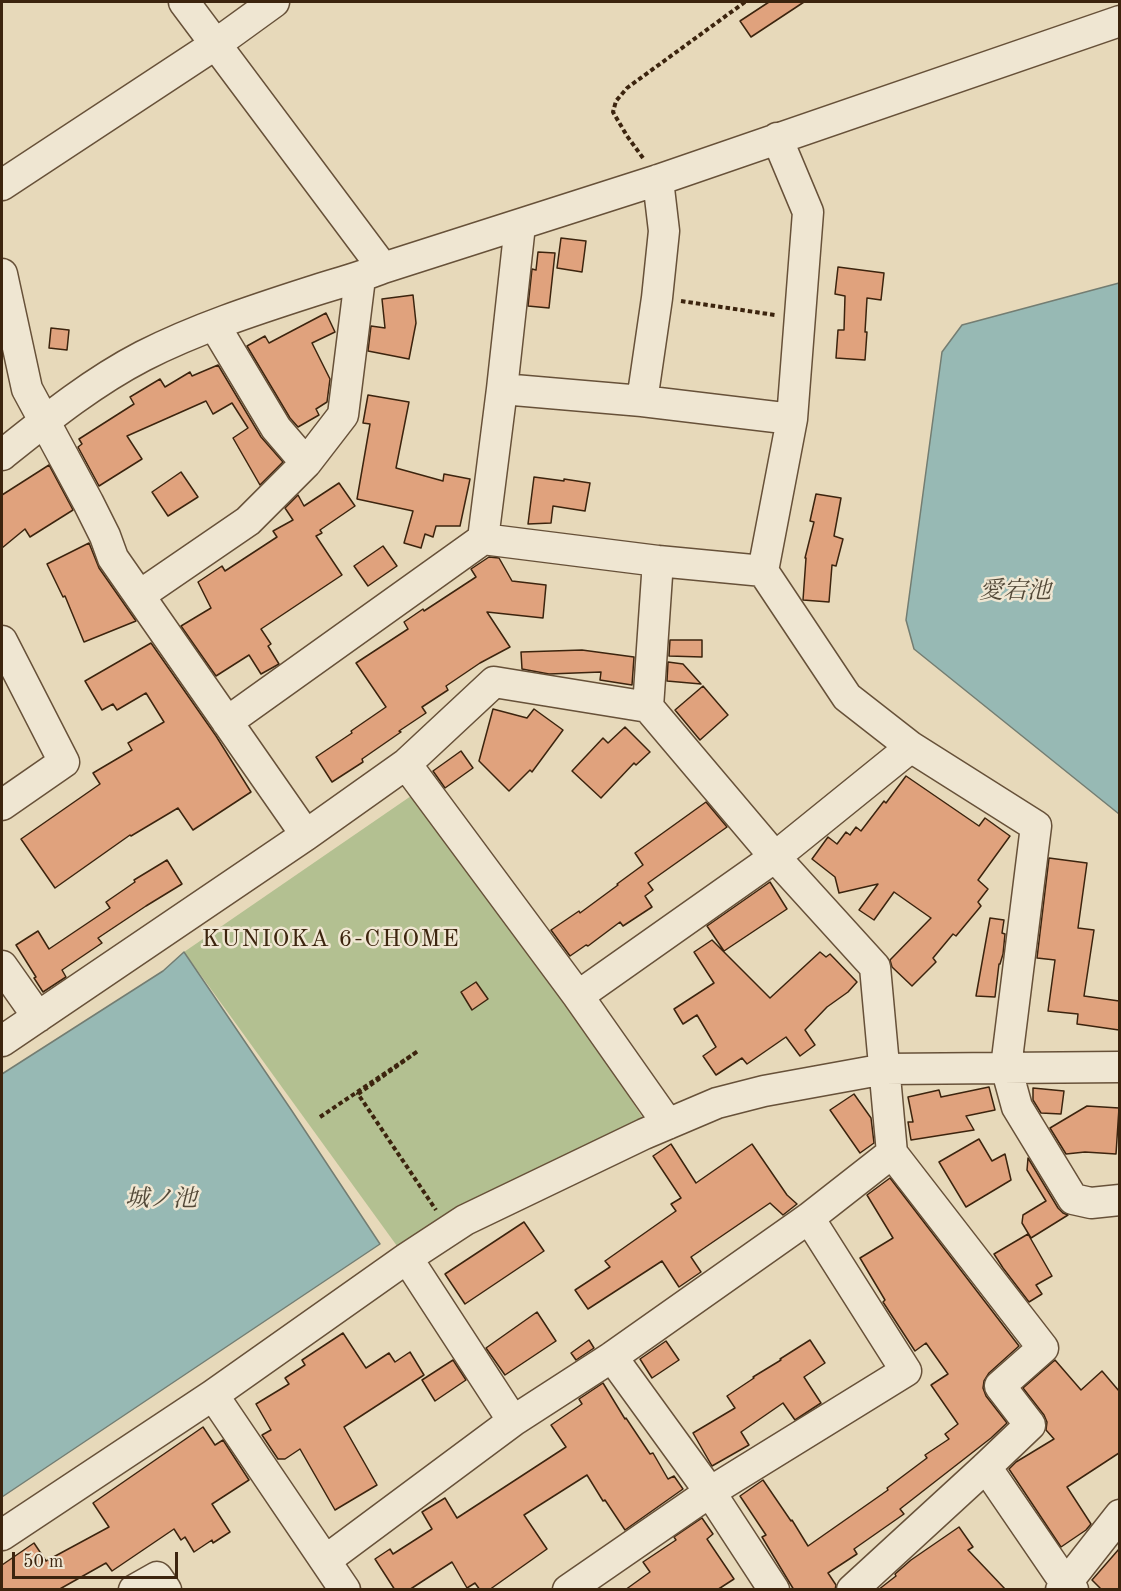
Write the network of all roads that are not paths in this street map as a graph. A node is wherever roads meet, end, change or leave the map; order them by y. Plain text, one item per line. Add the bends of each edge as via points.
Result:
1 (184, 2) edge
2 (274, 2) edge
3 (1117, 2) edge
4 (1119, 5) edge
5 (1119, 21) edge
6 (216, 44) junction
7 (777, 138) junction
8 (658, 180) junction
9 (2, 185) edge
10 (520, 225) junction
11 (372, 273) junction
12 (2, 274) edge
13 (215, 326) junction
14 (502, 388) junction
15 (642, 401) junction
16 (792, 419) junction
17 (45, 420) junction
18 (2, 455) edge
19 (306, 463) junction
20 (483, 539) junction
21 (658, 561) junction
22 (763, 571) junction
23 (140, 595) junction
24 (2, 641) edge
25 (648, 707) junction
26 (227, 722) junction
27 (911, 747) junction
28 (406, 764) junction
29 (2, 805) edge
30 (306, 834) junction
31 (775, 857) junction
32 (2, 966) edge
33 (578, 996) junction
34 (38, 1017) junction
35 (2, 1041) edge
36 (1006, 1067) junction
37 (1119, 1067) edge
38 (885, 1069) junction
39 (668, 1124) junction
40 (892, 1153) junction
41 (1119, 1200) edge
42 (809, 1218) junction
43 (407, 1258) junction
44 (612, 1357) junction
45 (213, 1395) junction
46 (513, 1421) junction
47 (986, 1467) junction
48 (710, 1492) junction
49 (1119, 1515) edge
50 (2, 1535) edge
51 (326, 1560) junction
52 (1067, 1588) edge
53 (134, 1590) edge
54 (166, 1590) edge
55 (345, 1590) edge
56 (568, 1590) edge
57 (774, 1590) edge
58 (852, 1590) edge

1 - 6 street
2 - 6 street
3 - 4 street
5 - 7 street
6 - 9 street
6 - 11 street
7 - 8 street
7 - 16 street via 808,212
8 - 10 street
8 - 15 street via 664,231
10 - 11 street
10 - 14 street
11 - 13 street
11 - 19 street via 342,415
12 - 17 street via 27,389
13 - 17 street via 144,356 93,385
13 - 19 street via 276,428
14 - 15 street
14 - 20 street
15 - 16 street
16 - 22 street
17 - 18 street
17 - 23 street via 93,510 113,558
19 - 23 street via 248,521
20 - 21 street
20 - 26 street
21 - 22 street
21 - 25 street
22 - 27 street via 848,697
23 - 26 street
24 - 29 street via 64,762
25 - 28 street via 494,682
25 - 31 street
26 - 30 street
27 - 31 street
27 - 36 street via 1036,826
28 - 30 street
28 - 33 street
30 - 34 street
31 - 33 street
31 - 38 street via 875,967
32 - 34 street
33 - 39 street
34 - 35 street
36 - 37 street
36 - 38 street
36 - 41 street via 1017,1107 1073,1199 1091,1203
38 - 39 street via 764,1091 717,1103
38 - 40 street
39 - 43 street via 465,1220
40 - 42 street
40 - 47 street via 1042,1348 1000,1386 1030,1425
42 - 44 street
42 - 48 street via 906,1371
43 - 45 street
43 - 46 street
44 - 46 street
44 - 48 street
45 - 50 street
45 - 51 street
46 - 51 street
47 - 52 street
47 - 58 street
48 - 56 street
48 - 57 street
49 - 52 street
51 - 55 street
53 - 54 street via 157,1577

